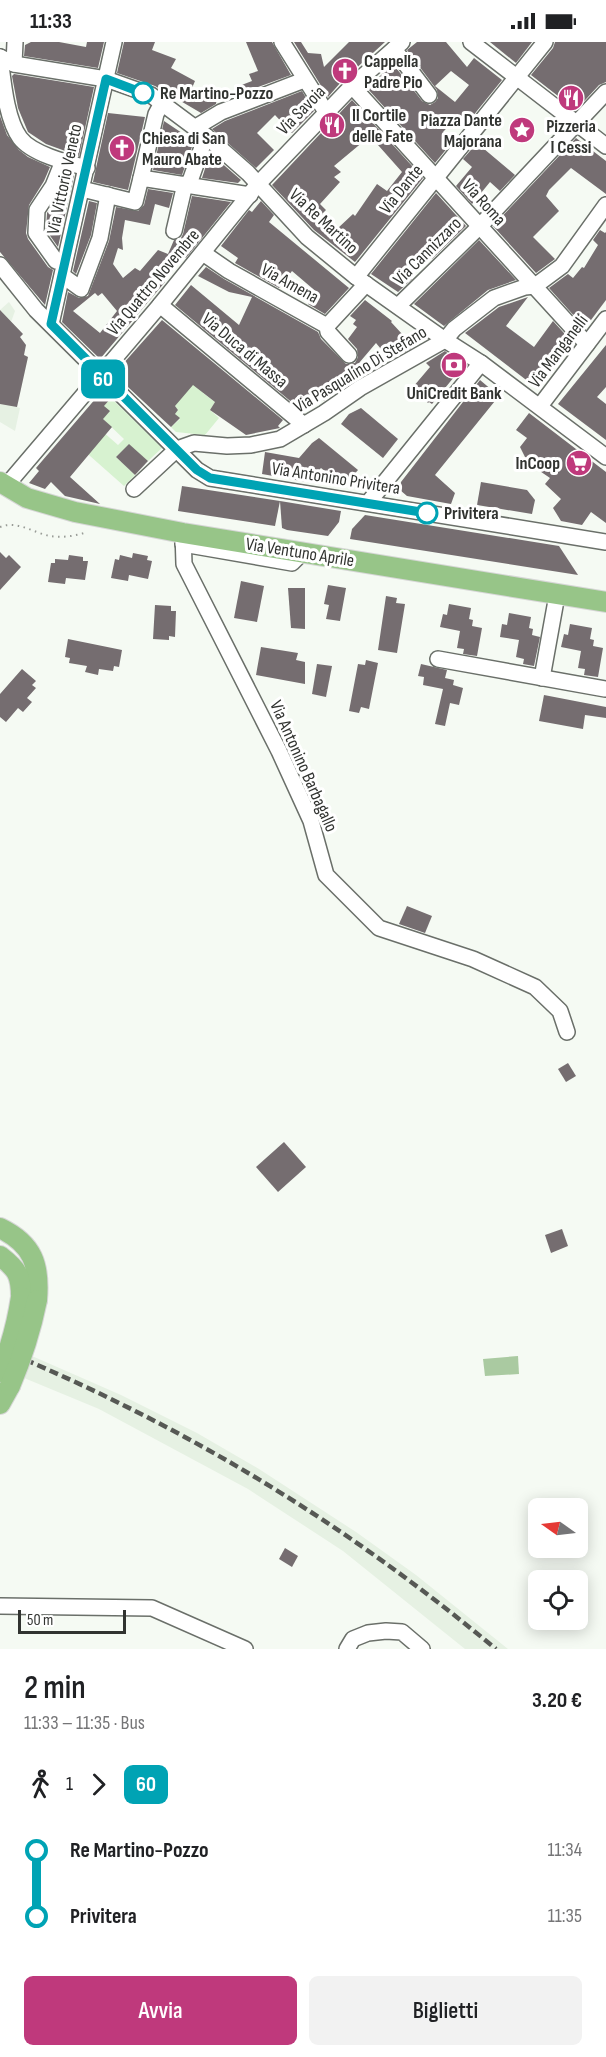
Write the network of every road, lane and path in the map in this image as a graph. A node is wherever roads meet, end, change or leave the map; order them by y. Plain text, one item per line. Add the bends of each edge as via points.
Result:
1 (15, 42) edge
2 (114, 42) edge
3 (282, 42) edge
4 (471, 42) edge
5 (544, 42) edge
6 (391, 47) edge
7 (5, 59) edge
8 (516, 76) junction
9 (106, 79) junction
10 (304, 80) junction
11 (352, 86) junction
12 (606, 92) edge
13 (429, 95) dead end
14 (3, 97) edge
15 (162, 103) junction
16 (326, 112) junction
17 (577, 124) junction
18 (201, 132) junction
19 (606, 146) edge
20 (63, 161) junction
21 (87, 168) junction
22 (141, 178) junction
23 (436, 178) junction
24 (187, 184) junction
25 (82, 189) junction
26 (254, 189) junction
27 (108, 195) junction
28 (606, 205) edge
29 (480, 226) junction
30 (174, 231) dead end
31 (203, 253) junction
32 (56, 261) dead end
33 (0, 265) edge
34 (63, 276) junction
35 (361, 280) junction
36 (535, 286) junction
37 (160, 305) junction
38 (398, 306) junction
39 (606, 319) edge
40 (51, 324) junction
41 (327, 326) junction
42 (445, 340) junction
43 (587, 344) junction
44 (349, 355) dead end
45 (481, 363) junction
46 (100, 376) junction
47 (540, 406) junction
48 (304, 425) junction
49 (177, 449) junction
50 (606, 457) edge
51 (2, 487) edge
52 (134, 489) dead end
53 (368, 503) junction
54 (0, 527) edge
55 (93, 530) dead end
56 (183, 539) junction
57 (606, 542) edge
58 (557, 595) junction
59 (606, 602) edge
60 (438, 659) dead end
61 (542, 678) junction
62 (605, 689) edge
63 (567, 1032) dead end
64 (0, 1228) edge
65 (0, 1256) edge
66 (29, 1298) junction
67 (5, 1379) edge
68 (0, 1404) edge
69 (0, 1606) edge
70 (245, 1649) edge
71 (347, 1649) edge
72 (422, 1649) edge

1 - 7 street
2 - 9 street, Via Vittorio Veneto
3 - 10 street
4 - 8 street
5 - 8 street, Via Dante
6 - 11 street, Via Savoia
6 - 13 street
7 - 9 street, Via Re Martino
7 - 14 street
8 - 17 street
8 - 23 street, Via Dante
9 - 15 street, Via Re Martino via 151,95
9 - 21 street, Via Vittorio Veneto
10 - 16 street
10 - 18 street via 221,112
11 - 16 street, Via Savoia
11 - 23 street, Via Roma
12 - 17 street, Via Cannizzaro
14 - 20 street via 20,138 41,153
15 - 18 street, Via Re Martino
15 - 22 street
16 - 26 street, Via Savoia
17 - 19 street
17 - 29 street, Via Cannizzaro
18 - 24 street
18 - 26 street, Via Re Martino
20 - 21 street
20 - 32 street via 37,210 36,233
21 - 25 street, Via Vittorio Veneto
22 - 24 street
22 - 27 street via 135,202
23 - 29 street, Via Roma
23 - 35 street, Via Dante
24 - 26 street
24 - 30 street
25 - 27 street
25 - 34 street, Via Vittorio Veneto
26 - 31 street, Via Quattro Novembre
26 - 35 street, Via Re Martino
27 - 34 street via 100,238 81,289
28 - 36 street, Via Pasqualino Di Stefano via 562,266
29 - 36 street, Via Roma
29 - 38 street, Via Cannizzaro
31 - 37 street, Via Quattro Novembre
31 - 41 street, Via Amena
33 - 40 street, Via Antonino Privitera
34 - 40 street, Via Vittorio Veneto
35 - 38 street, Via Re Martino
35 - 41 street, Via Dante
36 - 42 street, Via Pasqualino Di Stefano via 494,298
36 - 43 street, Via Roma
37 - 46 street, Via Quattro Novembre
37 - 48 street, Via Duca di Massa
38 - 42 street, Via Re Martino
39 - 43 street, Via Manganelli
40 - 46 street, Via Antonino Privitera
41 - 44 street, Via Amena
42 - 45 street, Via Re Martino
42 - 48 street, Via Pasqualino Di Stefano
43 - 47 street, Via Manganelli
45 - 47 street, Via Re Martino
45 - 53 street
46 - 49 street, Via Antonino Privitera
46 - 51 street, Via Quattro Novembre
47 - 50 street, Via Re Martino
48 - 49 street, Via Pasqualino Di Stefano via 280,439 251,446 194,444
49 - 52 street
49 - 53 street, Via Antonino Privitera via 210,478
51 - 56 main road, Via Ventuno Aprile via 52,507
53 - 57 street, Via Antonino Privitera
54 - 55 path via 21,526 51,536
56 - 58 main road, Via Ventuno Aprile via 302,553
56 - 63 street, Via Antonino Barbagallo via 184,564 311,820 326,875 379,928 473,959 535,987 560,1011
58 - 59 main road, Via Ventuno Aprile
58 - 61 street
60 - 61 street
61 - 62 street
64 - 66 main road via 25,1246 33,1259 39,1275
65 - 66 main road via 16,1270
66 - 67 main road, bridge via 16,1325
67 - 68 main road
69 - 70 street via 152,1608
71 - 72 street via 353,1640 368,1633 386,1631 402,1632

